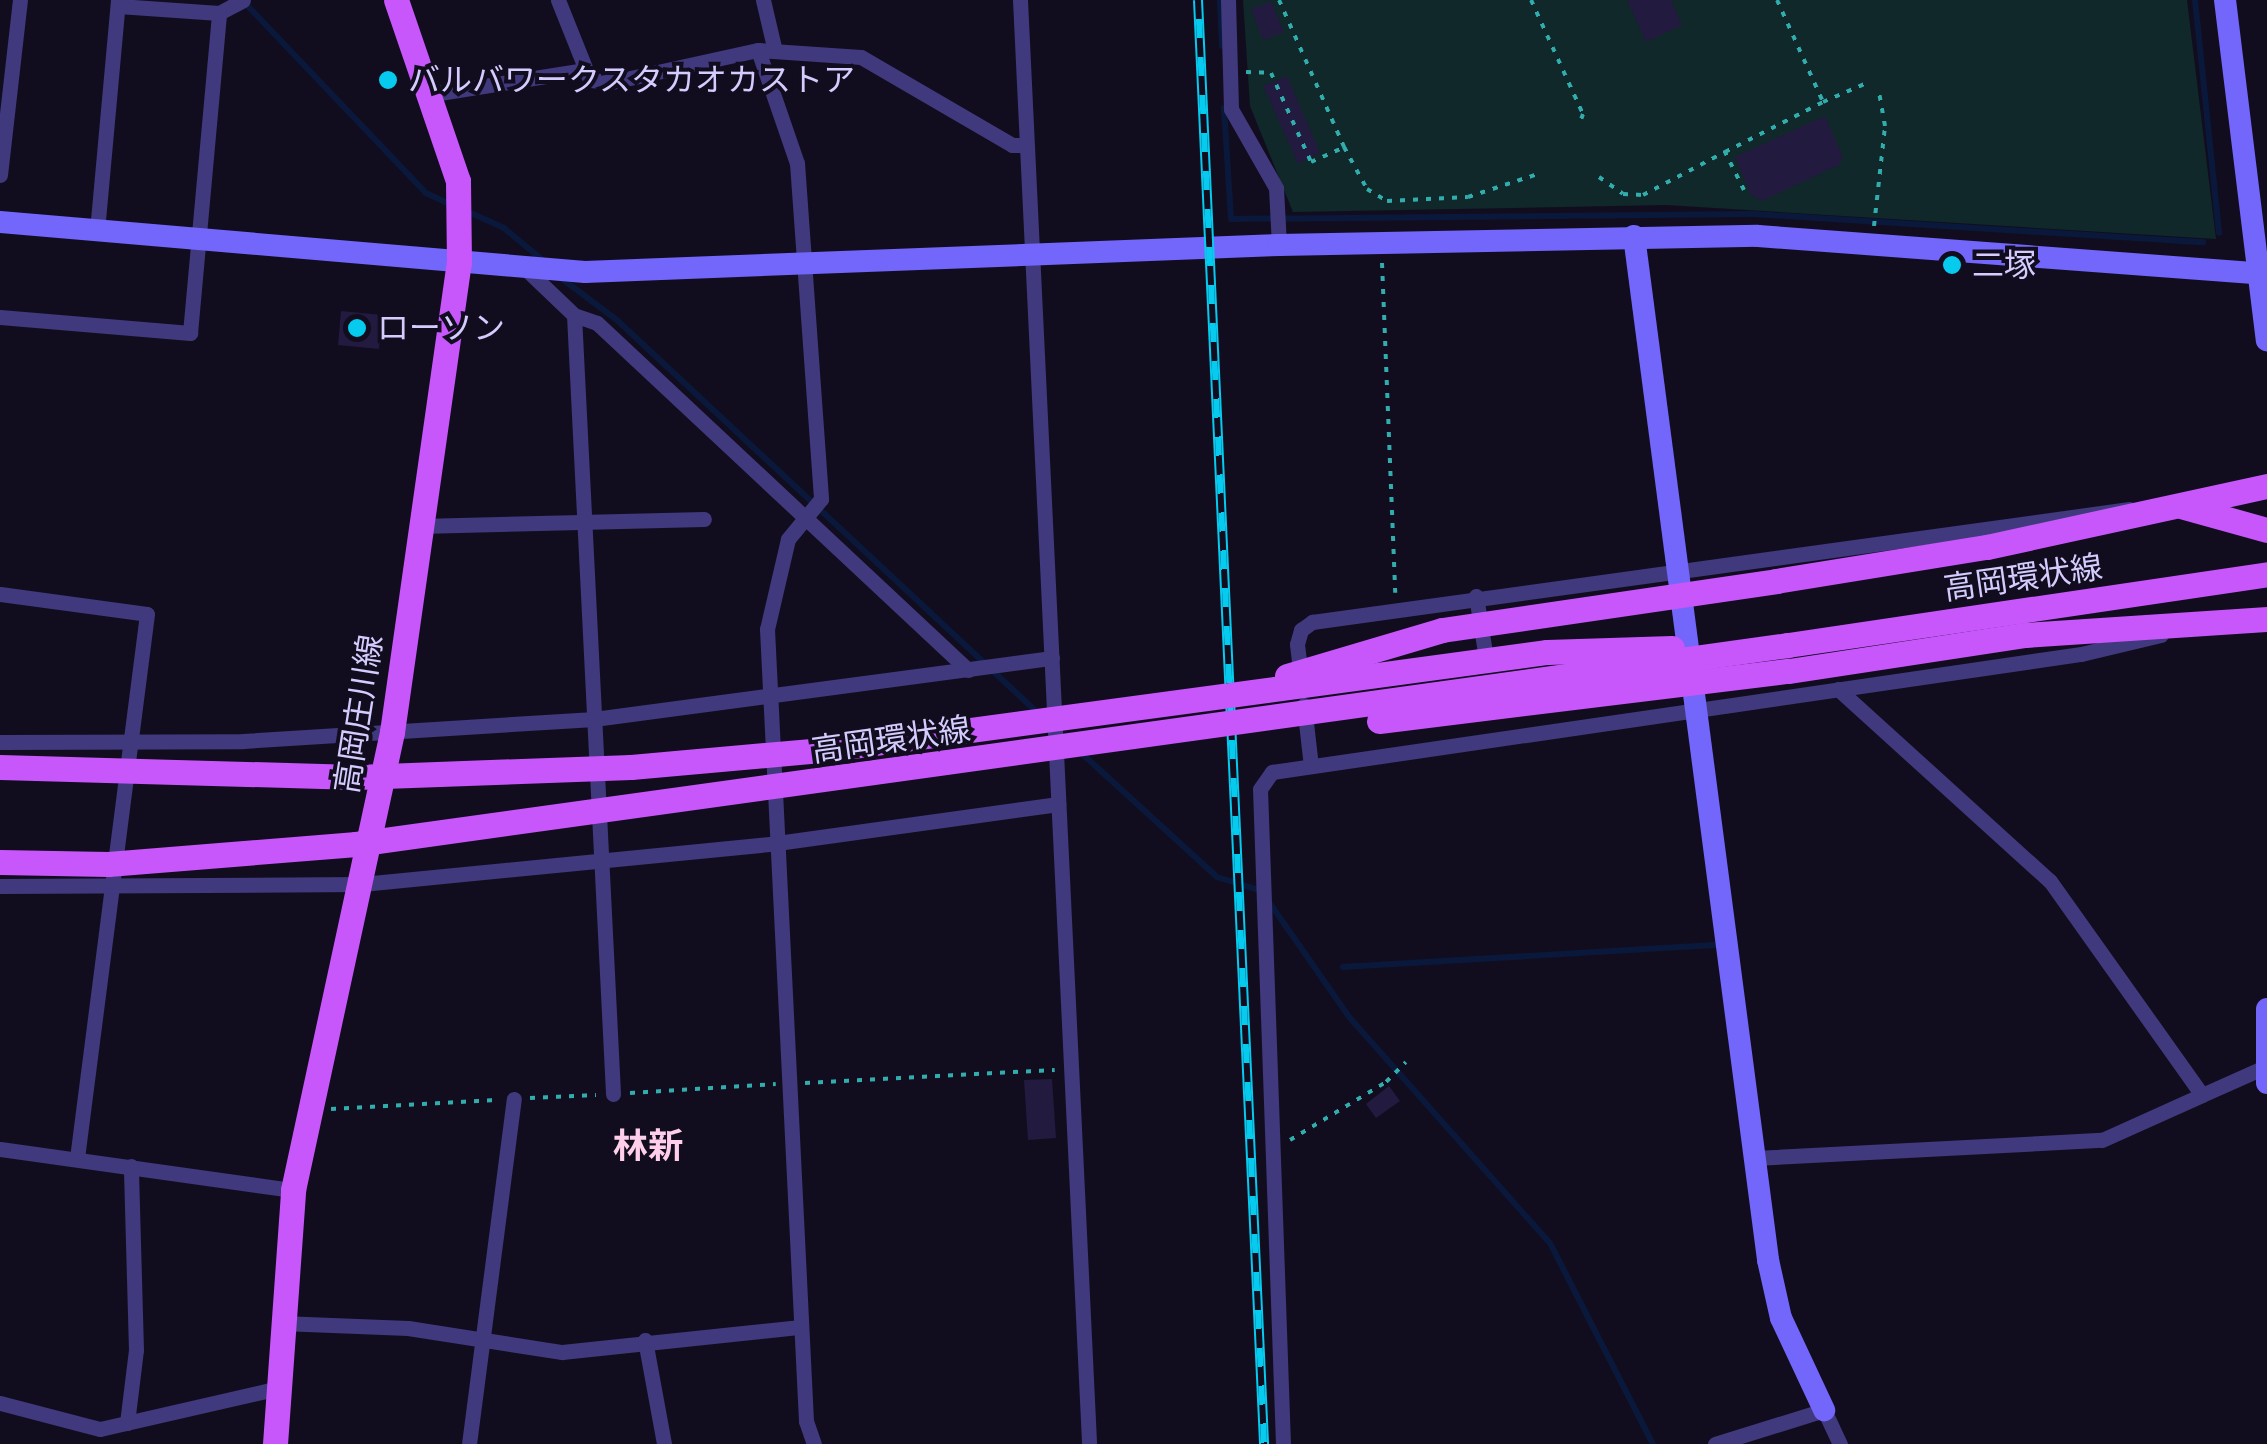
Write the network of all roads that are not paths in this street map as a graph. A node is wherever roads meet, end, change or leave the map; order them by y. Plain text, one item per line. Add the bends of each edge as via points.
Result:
1 (20, 0) edge
2 (242, 0) edge
3 (396, 0) edge
4 (558, 0) edge
5 (764, 0) edge
6 (1020, 0) edge
7 (1228, 0) edge
8 (2224, 0) edge
9 (118, 3) edge
10 (219, 13) junction
11 (8, 35) edge
12 (766, 50) junction
13 (585, 70) junction
14 (433, 94) junction
15 (1026, 145) junction
16 (0, 175) edge
17 (0, 222) edge
18 (97, 231) junction
19 (1634, 236) junction
20 (198, 240) junction
21 (1278, 246) junction
22 (1032, 255) junction
23 (459, 263) junction
24 (808, 265) junction
25 (536, 271) junction
26 (2263, 274) edge
27 (574, 314) junction
28 (0, 317) edge
29 (2267, 340) edge
30 (2267, 486) edge
31 (2167, 509) junction
32 (805, 513) junction
33 (704, 519) dead end
34 (420, 526) junction
35 (586, 526) junction
36 (2267, 530) edge
37 (1678, 570) junction
38 (2267, 574) edge
39 (0, 594) edge
40 (1476, 596) junction
41 (2267, 620) edge
42 (2189, 628) junction
43 (1788, 645) junction
44 (1052, 658) junction
45 (968, 670) junction
46 (1838, 689) junction
47 (770, 698) junction
48 (1211, 698) junction
49 (1698, 709) junction
50 (594, 718) junction
51 (392, 732) junction
52 (1500, 738) junction
53 (0, 742) edge
54 (129, 742) junction
55 (1090, 746) junction
56 (1311, 766) junction
57 (0, 767) edge
58 (1058, 804) junction
59 (777, 844) junction
60 (602, 860) junction
61 (0, 862) edge
62 (362, 884) junction
63 (0, 886) edge
64 (116, 886) junction
65 (2267, 1009) edge
66 (2266, 1072) edge
67 (613, 1094) road end
68 (2202, 1095) junction
69 (514, 1099) road end
70 (0, 1149) edge
71 (77, 1158) junction
72 (1755, 1158) junction
73 (131, 1166) junction
74 (293, 1190) junction
75 (281, 1322) junction
76 (801, 1327) junction
77 (644, 1340) junction
78 (484, 1343) junction
79 (279, 1388) junction
80 (0, 1403) edge
81 (1824, 1410) junction
82 (127, 1423) junction
83 (275, 1444) edge
84 (469, 1444) edge
85 (664, 1444) edge
86 (814, 1444) edge
87 (1088, 1444) edge
88 (1283, 1444) edge
89 (1714, 1444) edge
90 (1840, 1444) edge

1 - 11 street
2 - 10 street
3 - 14 main road, 高岡庄川線
4 - 13 street
5 - 12 street
6 - 15 street
7 - 21 street via 1238,128 1276,188
8 - 26 street
9 - 10 street
9 - 18 street
10 - 20 street
11 - 16 street
12 - 13 street via 612,82 590,80
12 - 15 street via 861,56 1012,146
12 - 24 street via 797,163
13 - 14 street
14 - 23 main road, 高岡庄川線 via 458,180
15 - 22 street
17 - 18 street
18 - 20 street
19 - 21 street
19 - 26 street via 1872,242
19 - 37 street
20 - 23 street
20 - 28 street via 190,334
21 - 22 street
22 - 24 street
22 - 44 street
23 - 25 street
23 - 34 main road, 高岡庄川線
24 - 25 street
24 - 32 street via 820,498
25 - 27 street
26 - 29 street
27 - 32 street via 597,324
27 - 35 street
30 - 31 main road
31 - 36 main road
31 - 37 street via 2108,507
31 - 48 main road, bridge via 1776,581 1442,630
32 - 45 street
32 - 47 street via 788,539 766,628
33 - 35 street
34 - 35 street
34 - 51 main road, 高岡庄川線
35 - 50 street
37 - 40 street
37 - 49 street
38 - 43 main road, 高岡環状線
39 - 54 street via 147,614
40 - 52 street
40 - 56 street via 1300,630
41 - 42 main road
42 - 46 street via 2081,654
42 - 55 main road, bridge via 2025,635 1454,715
43 - 48 main road, 高岡環状線, bridge via 1547,652
43 - 55 main road, 高岡環状線, bridge
44 - 45 street
44 - 58 street
45 - 47 street
46 - 49 street
46 - 68 street via 2050,881
47 - 50 street
47 - 59 street
48 - 57 main road, 高岡環状線, bridge via 823,750 631,767 356,777
49 - 52 street
49 - 72 street
50 - 51 street
50 - 60 street
51 - 54 street
51 - 62 main road, 高岡庄川線
52 - 56 street
53 - 54 street
54 - 64 street
55 - 61 main road, 高岡環状線, bridge via 356,844 108,864
56 - 88 street via 1272,772 1260,789
58 - 59 street
58 - 87 street
59 - 60 street
59 - 76 street
60 - 62 street
60 - 67 street
62 - 64 street
62 - 74 main road, 高岡庄川線
63 - 64 street
64 - 71 street
65 - 66 street
66 - 68 street
68 - 72 street via 2102,1140
69 - 78 street
70 - 71 street
71 - 73 street
72 - 81 street via 1781,1318
73 - 74 street
73 - 82 street via 136,1350
74 - 75 main road, 高岡庄川線
75 - 78 street via 408,1328
75 - 79 main road, 高岡庄川線
76 - 77 street
76 - 86 street via 806,1421
77 - 78 street via 562,1352
77 - 85 street
78 - 84 street
79 - 82 street
79 - 83 main road, 高岡庄川線
80 - 82 street via 100,1429
81 - 89 street
81 - 90 street

